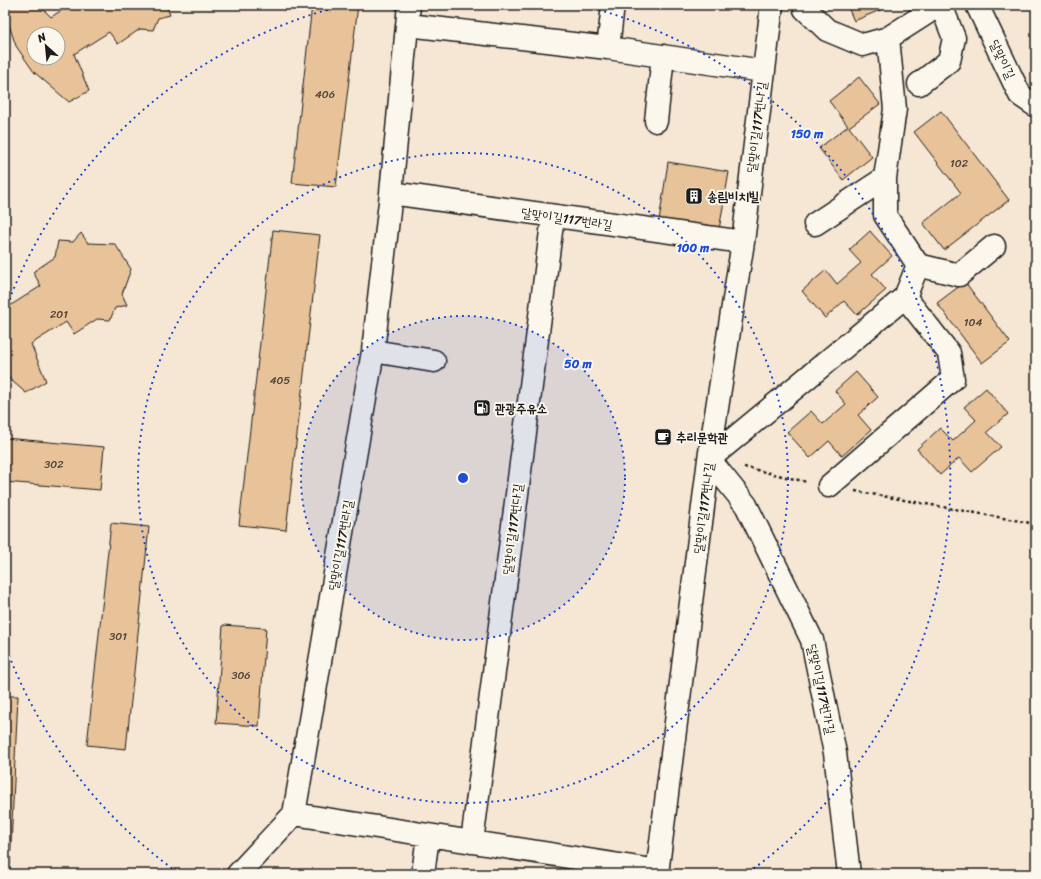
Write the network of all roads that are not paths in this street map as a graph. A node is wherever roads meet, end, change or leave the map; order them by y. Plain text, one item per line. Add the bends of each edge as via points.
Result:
1 (613, 5) edge
2 (772, 5) edge
3 (806, 5) edge
4 (931, 5) edge
5 (941, 5) edge
6 (978, 5) edge
7 (408, 15) edge
8 (888, 38) junction
9 (608, 48) junction
10 (663, 56) junction
11 (763, 71) junction
12 (919, 84) dead end
13 (1036, 106) edge
14 (656, 121) dead end
15 (885, 178) junction
16 (391, 193) junction
17 (553, 216) junction
18 (815, 224) dead end
19 (742, 242) junction
20 (994, 246) dead end
21 (918, 265) junction
22 (904, 297) junction
23 (373, 351) junction
24 (434, 361) dead end
25 (709, 459) junction
26 (829, 486) road end
27 (294, 814) junction
28 (428, 836) junction
29 (472, 842) junction
30 (657, 873) edge
31 (238, 874) edge
32 (423, 874) edge
33 (849, 874) edge

1 - 9 street
2 - 11 street, 달맞이길117번나길
3 - 8 street via 806,9 827,30 863,45
4 - 8 street via 927,13
5 - 12 street via 954,38 949,61
6 - 13 street, 달맞이길 via 1020,96
7 - 9 street, 달맞이길117번나길
7 - 16 street, 달맞이길117번라길
8 - 15 street via 895,109
9 - 10 street, 달맞이길117번나길
10 - 11 street, 달맞이길117번나길
10 - 14 street
11 - 19 street, 달맞이길117번나길
15 - 18 street
15 - 21 street via 885,215
16 - 17 street, 달맞이길117번라길
16 - 23 street, 달맞이길117번라길
17 - 19 street, 달맞이길117번라길
17 - 29 street, 달맞이길117번다길
19 - 25 street, 달맞이길117번나길
20 - 21 street via 959,275
21 - 22 street
22 - 25 street
22 - 26 street via 949,353 953,379
23 - 24 street
23 - 27 street, 달맞이길117번라길
25 - 30 street, 달맞이길117번나길
25 - 33 street, 달맞이길117번가길 via 746,505 812,640 835,753
27 - 28 street
27 - 31 street
28 - 29 street
28 - 32 street
29 - 30 street

